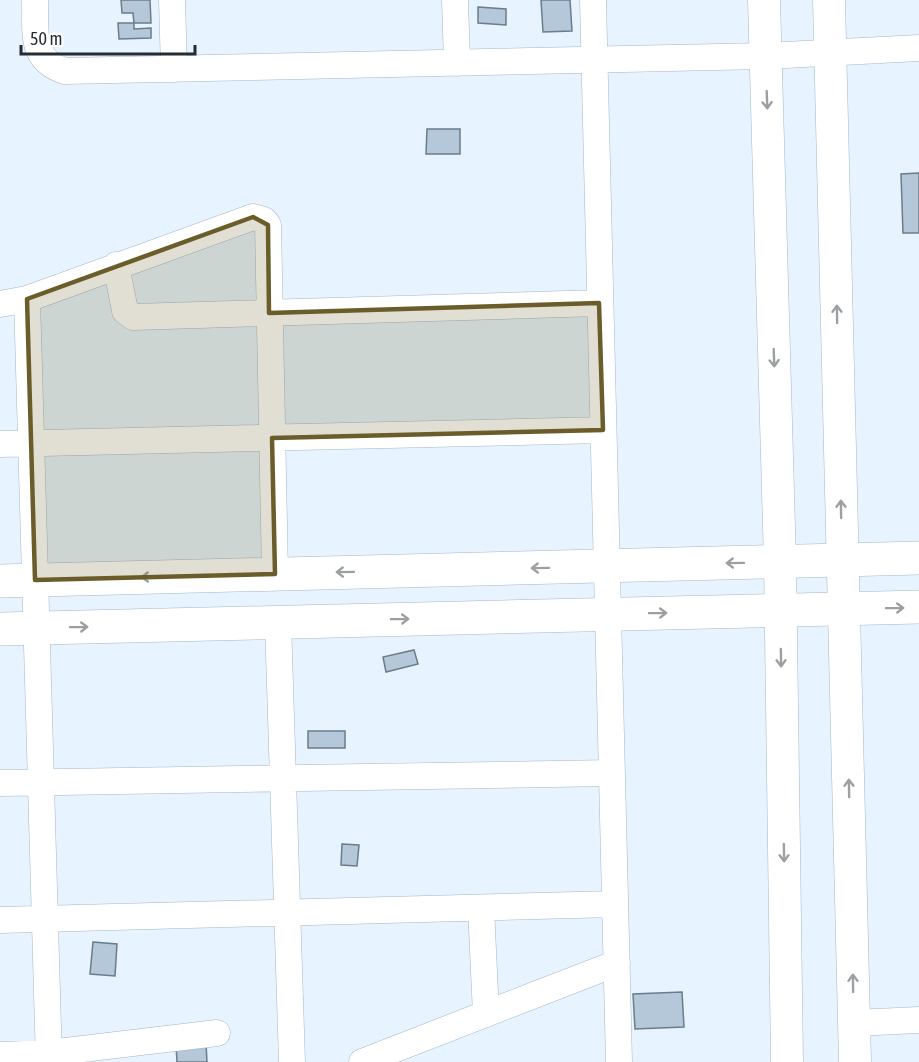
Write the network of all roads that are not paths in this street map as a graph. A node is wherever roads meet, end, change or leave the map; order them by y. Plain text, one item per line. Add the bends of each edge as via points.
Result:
1 (35, 0) edge
2 (172, 0) edge
3 (455, 0) edge
4 (593, 0) edge
5 (764, 0) edge
6 (829, 0) edge
7 (919, 48) edge
8 (831, 54) junction
9 (766, 56) junction
10 (595, 59) junction
11 (457, 63) junction
12 (174, 69) junction
13 (116, 265) junction
14 (27, 299) junction
15 (599, 303) junction
16 (0, 304) edge
17 (269, 313) junction
18 (603, 430) junction
19 (272, 438) junction
20 (0, 444) edge
21 (31, 444) junction
22 (843, 558) junction
23 (919, 558) edge
24 (780, 562) junction
25 (607, 566) junction
26 (275, 574) junction
27 (35, 580) junction
28 (0, 581) edge
29 (919, 607) edge
30 (845, 609) junction
31 (781, 610) junction
32 (608, 614) junction
33 (278, 622) junction
34 (37, 628) junction
35 (0, 629) edge
36 (612, 773) junction
37 (283, 779) junction
38 (41, 782) junction
39 (0, 783) edge
40 (615, 904) junction
41 (482, 908) junction
42 (287, 913) junction
43 (45, 919) junction
44 (0, 920) edge
45 (617, 963) junction
46 (486, 1014) junction
47 (919, 1020) edge
48 (854, 1023) junction
49 (217, 1033) dead end
50 (0, 1055) edge
51 (49, 1058) edge
52 (292, 1062) edge
53 (362, 1062) edge
54 (619, 1062) edge
55 (787, 1062) edge
56 (855, 1062) edge

1 - 12 street via 40,56 50,67 64,71
2 - 12 street
3 - 11 street
4 - 10 street
5 - 9 street
6 - 8 street
7 - 8 street
8 - 9 street
22 -> 8 street
9 - 10 street
9 -> 24 street
10 - 11 street
10 - 15 street
11 - 12 street
13 - 14 street
13 - 17 street via 125,310 134,317
13 - 17 street via 259,217 268,225
14 - 16 street
14 - 21 street
15 - 17 street
15 - 18 street
17 - 19 street
18 - 19 street
18 - 25 street
19 - 21 street
19 - 26 street
20 - 21 street
21 - 27 street
22 - 23 main road
22 - 24 main road
22 - 30 street
24 -> 25 main road
24 - 31 street
25 -> 26 main road
25 - 32 street
26 -> 27 main road
27 - 28 main road
27 - 34 street
30 -> 29 main road
30 - 31 main road
48 -> 30 street
32 -> 31 main road
31 -> 55 street
33 -> 32 main road
32 - 36 street
34 -> 33 main road
33 - 37 street
34 - 35 main road
34 - 38 street
36 - 37 street
36 - 40 street
37 - 38 street
37 - 42 street
38 - 39 street
38 - 43 street
40 - 41 street
40 - 45 street
41 - 42 street
41 - 46 street
42 - 43 street
42 - 52 street
43 - 44 street
43 - 51 street
45 - 46 street
45 - 54 street
46 - 53 street
47 - 48 street
48 - 56 street
49 - 51 street
50 - 51 street

